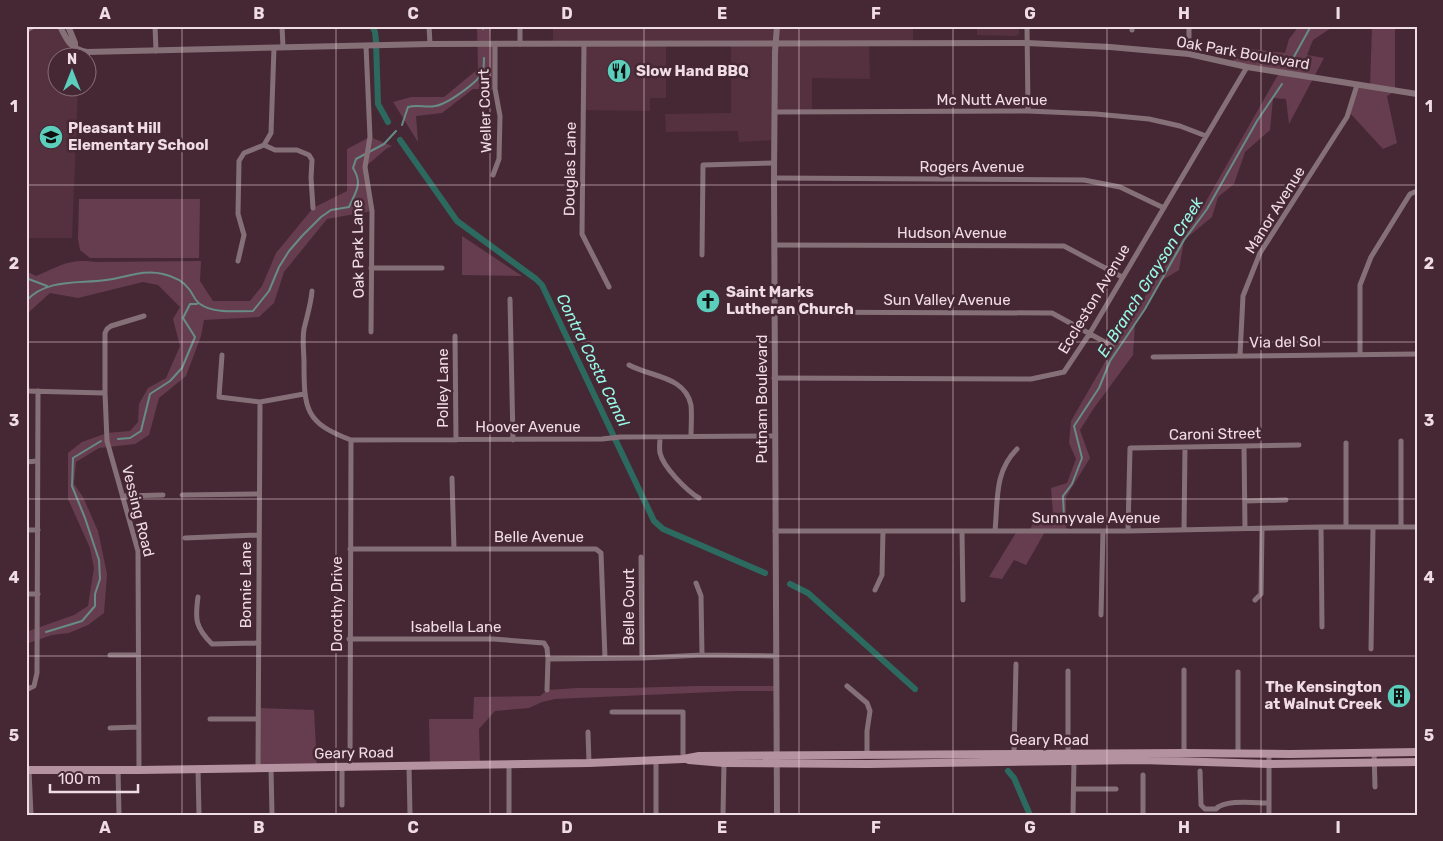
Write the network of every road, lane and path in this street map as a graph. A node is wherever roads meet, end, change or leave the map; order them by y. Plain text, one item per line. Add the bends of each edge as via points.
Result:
1 (33, 26) edge
2 (60, 26) edge
3 (68, 26) edge
4 (155, 26) edge
5 (282, 26) edge
6 (429, 26) edge
7 (520, 26) edge
8 (777, 26) edge
9 (1027, 26) edge
10 (1189, 26) edge
11 (26, 30) edge
12 (776, 43) junction
13 (1028, 43) junction
14 (430, 44) junction
15 (495, 44) junction
16 (520, 44) junction
17 (584, 44) junction
18 (369, 46) junction
19 (75, 48) joint
20 (274, 48) junction
21 (283, 48) junction
22 (156, 51) junction
23 (98, 52) edge
24 (1189, 54) junction
25 (1247, 67) junction
26 (1357, 85) junction
27 (1417, 94) edge
28 (1028, 111) junction
29 (774, 112) junction
30 (1206, 136) junction
31 (264, 144) junction
32 (774, 163) junction
33 (493, 176) dead end
34 (774, 178) junction
35 (1417, 191) edge
36 (314, 208) dead end
37 (1164, 208) junction
38 (774, 245) junction
39 (702, 255) dead end
40 (238, 261) dead end
41 (372, 268) junction
42 (442, 268) dead end
43 (1122, 278) junction
44 (609, 287) dead end
45 (312, 291) dead end
46 (510, 299) dead end
47 (774, 312) junction
48 (144, 316) dead end
49 (371, 332) dead end
50 (1090, 333) junction
51 (455, 336) dead end
52 (1112, 346) dead end
53 (1360, 354) junction
54 (1417, 354) edge
55 (222, 355) dead end
56 (1240, 355) junction
57 (1153, 357) dead end
58 (629, 365) dead end
59 (774, 378) junction
60 (26, 391) edge
61 (38, 391) junction
62 (105, 393) junction
63 (304, 394) junction
64 (260, 402) junction
65 (691, 436) junction
66 (774, 436) junction
67 (660, 437) junction
68 (350, 440) junction
69 (456, 440) junction
70 (513, 440) junction
71 (1400, 441) dead end
72 (1346, 443) dead end
73 (1299, 445) dead end
74 (1244, 446) junction
75 (1185, 448) junction
76 (1018, 449) dead end
77 (26, 462) edge
78 (38, 462) junction
79 (452, 478) dead end
80 (259, 494) junction
81 (163, 495) dead end
82 (182, 495) dead end
83 (123, 496) junction
84 (698, 498) dead end
85 (1286, 500) dead end
86 (1245, 501) junction
87 (1321, 527) junction
88 (1346, 527) junction
89 (1401, 527) junction
90 (1417, 527) edge
91 (1373, 528) junction
92 (1245, 529) junction
93 (1262, 529) junction
94 (26, 530) edge
95 (38, 530) junction
96 (1184, 530) junction
97 (775, 531) junction
98 (882, 531) junction
99 (962, 531) junction
100 (996, 531) junction
101 (1103, 531) junction
102 (1128, 531) junction
103 (259, 535) junction
104 (185, 538) dead end
105 (350, 549) junction
106 (454, 549) junction
107 (642, 557) dead end
108 (696, 583) dead end
109 (875, 590) dead end
110 (26, 594) edge
111 (38, 594) junction
112 (198, 597) dead end
113 (963, 600) dead end
114 (1255, 600) dead end
115 (1101, 615) dead end
116 (1322, 627) dead end
117 (349, 639) junction
118 (259, 643) junction
119 (1372, 649) dead end
120 (110, 655) dead end
121 (138, 655) junction
122 (702, 655) junction
123 (775, 656) junction
124 (605, 658) junction
125 (642, 658) junction
126 (548, 660) junction
127 (1016, 664) dead end
128 (1184, 670) dead end
129 (1068, 671) dead end
130 (1238, 672) dead end
131 (847, 686) dead end
132 (26, 690) edge
133 (547, 690) dead end
134 (612, 712) dead end
135 (210, 719) dead end
136 (258, 719) junction
137 (138, 727) junction
138 (110, 728) dead end
139 (588, 732) dead end
140 (1184, 752) junction
141 (1374, 752) junction
142 (1417, 752) edge
143 (1238, 753) junction
144 (1014, 754) junction
145 (1068, 754) junction
146 (1269, 754) junction
147 (867, 755) junction
148 (682, 759) junction
149 (776, 759) junction
150 (656, 761) junction
151 (1074, 761) junction
152 (1184, 762) junction
153 (1374, 762) junction
154 (1417, 762) edge
155 (589, 763) junction
156 (724, 763) junction
157 (509, 764) junction
158 (1269, 764) junction
159 (409, 766) junction
160 (346, 767) junction
161 (258, 768) junction
162 (271, 768) junction
163 (27, 770) edge
164 (118, 770) junction
165 (139, 770) junction
166 (198, 770) junction
167 (1200, 771) dead end
168 (1143, 775) dead end
169 (1375, 787) dead end
170 (1074, 789) junction
171 (1116, 789) dead end
172 (1269, 803) junction
173 (342, 805) dead end
174 (1209, 812) edge
175 (31, 815) edge
176 (119, 815) edge
177 (199, 815) edge
178 (272, 815) edge
179 (410, 815) edge
180 (509, 815) edge
181 (656, 815) edge
182 (724, 815) edge
183 (777, 815) edge
184 (1073, 815) edge
185 (1143, 815) edge
186 (1269, 815) edge

1 - 11 street
2 - 19 street via 69,45
3 - 19 street
4 - 22 street
5 - 21 street
6 - 14 street
7 - 16 street
8 - 12 street, Putnam Boulevard
9 - 13 street
10 - 24 street
12 - 13 street, Oak Park Boulevard
12 - 17 street, Oak Park Boulevard
12 - 29 street, Putnam Boulevard
13 - 24 street, Oak Park Boulevard
13 - 28 street
14 - 15 street, Oak Park Boulevard
14 - 18 street, Oak Park Boulevard
15 - 16 street, Oak Park Boulevard
15 - 33 street, Weller Court via 495,89 500,116 499,159
16 - 17 street, Oak Park Boulevard
17 - 44 street, Douglas Lane via 582,234
18 - 21 street, Oak Park Boulevard
18 - 41 street, Oak Park Lane via 369,147 366,167 372,211
20 - 21 street, Oak Park Boulevard
20 - 22 street, Oak Park Boulevard
20 - 31 street via 271,133
22 - 23 street, Oak Park Boulevard
24 - 25 street, Oak Park Boulevard
25 - 26 street, Oak Park Boulevard
25 - 30 street, Eccleston Avenue
26 - 27 street, Oak Park Boulevard
26 - 56 street, Manor Avenue via 1347,117 1260,252 1243,296
28 - 29 street, Mc Nutt Avenue
28 - 30 street, Mc Nutt Avenue via 1149,119
29 - 32 street, Putnam Boulevard
30 - 37 street, Eccleston Avenue
31 - 36 street via 275,150 297,150 309,155 312,160
31 - 40 street via 244,154 238,161 238,214 244,235
32 - 34 street, Putnam Boulevard
32 - 39 street via 703,165
34 - 37 street, Rogers Avenue via 1084,180 1120,186
34 - 38 street, Putnam Boulevard
35 - 53 street via 1410,194 1371,257 1360,285
37 - 43 street, Eccleston Avenue
38 - 43 street, Hudson Avenue via 1064,246
38 - 47 street, Putnam Boulevard
41 - 42 street
41 - 49 street, Oak Park Lane
43 - 50 street, Eccleston Avenue
45 - 63 street via 304,330
46 - 70 street
47 - 50 street, Sun Valley Avenue via 1052,313
47 - 59 street, Putnam Boulevard
48 - 62 street, Vessing Road via 107,329
50 - 52 street, Sun Valley Avenue
50 - 59 street, Eccleston Avenue via 1064,372 1031,379
51 - 69 street, Polley Lane
53 - 54 street, Via del Sol
53 - 56 street, Via del Sol
55 - 64 street via 219,397
56 - 57 street, Via del Sol
58 - 65 street via 673,380 680,386 691,406
59 - 66 street, Putnam Boulevard
60 - 61 street
61 - 62 street
61 - 78 street
62 - 83 street, Vessing Road via 108,441
63 - 64 street
63 - 68 street, Hoover Avenue via 313,418 321,426
64 - 80 street, Bonnie Lane
65 - 66 street, Hoover Avenue
65 - 67 street, Hoover Avenue
66 - 97 street, Putnam Boulevard
67 - 70 street, Hoover Avenue
67 - 84 street via 663,461
68 - 69 street, Hoover Avenue
68 - 105 street, Dorothy Drive
69 - 70 street, Hoover Avenue
71 - 89 street
72 - 88 street
73 - 74 street, Caroni Street
74 - 75 street, Caroni Street
74 - 86 street
75 - 96 street
75 - 102 street, Caroni Street via 1130,448
76 - 100 street via 1011,455 999,478
77 - 78 street
78 - 95 street
79 - 106 street
80 - 82 street
80 - 103 street, Bonnie Lane
81 - 83 street
83 - 121 street, Vessing Road via 138,551
85 - 86 street
86 - 92 street
87 - 88 street, Sunnyvale Avenue
87 - 93 street, Sunnyvale Avenue
87 - 116 street
88 - 91 street, Sunnyvale Avenue
89 - 90 street, Sunnyvale Avenue
89 - 91 street, Sunnyvale Avenue
91 - 119 street
92 - 93 street, Sunnyvale Avenue
92 - 96 street, Sunnyvale Avenue
93 - 114 street via 1261,594
94 - 95 street
95 - 111 street
96 - 102 street, Sunnyvale Avenue
97 - 98 street, Sunnyvale Avenue
97 - 123 street, Putnam Boulevard
98 - 99 street, Sunnyvale Avenue
98 - 109 street via 882,575
99 - 100 street, Sunnyvale Avenue
99 - 113 street
100 - 101 street, Sunnyvale Avenue
101 - 102 street, Sunnyvale Avenue
101 - 115 street
103 - 104 street
103 - 118 street, Bonnie Lane
105 - 106 street, Belle Avenue
105 - 117 street, Dorothy Drive
106 - 124 street, Belle Avenue via 596,550 601,553
107 - 125 street, Belle Court
108 - 122 street via 701,596
110 - 111 street
111 - 132 street via 36,682
112 - 118 street via 197,625 212,644
117 - 126 street, Isabella Lane via 529,641 544,643
117 - 160 street, Dorothy Drive
118 - 136 street, Bonnie Lane
120 - 121 street
121 - 137 street, Vessing Road
122 - 123 street
122 - 125 street
123 - 149 street, Putnam Boulevard
124 - 125 street
124 - 126 street
126 - 133 street
127 - 144 street
128 - 140 street
129 - 145 street
130 - 143 street
131 - 147 street via 867,703 870,711 866,731
134 - 148 street via 682,712
135 - 136 street
136 - 161 street, Bonnie Lane
137 - 138 street
137 - 165 street, Vessing Road
139 - 155 street
140 - 143 main road, Geary Road
140 - 145 main road, Geary Road
140 - 152 main road
141 - 142 main road, Geary Road
141 - 146 main road, Geary Road
141 - 153 street
143 - 146 main road, Geary Road
144 - 145 main road, Geary Road
144 - 147 main road, Geary Road
146 - 158 street
147 - 149 main road, Geary Road
148 - 149 main road, Geary Road via 698,756
148 - 150 main road, Geary Road
148 - 156 main road, Geary Road
149 - 151 main road, Geary Road via 967,763
149 - 156 main road, Geary Road
149 - 183 street, Putnam Boulevard
150 - 155 main road, Geary Road
150 - 181 street
151 - 152 main road, Geary Road
151 - 170 street
152 - 158 main road, Geary Road
153 - 154 main road, Geary Road
153 - 158 main road, Geary Road
153 - 169 street
155 - 157 main road, Geary Road
156 - 182 street
157 - 159 main road, Geary Road
157 - 180 street
158 - 172 street
159 - 160 main road, Geary Road
159 - 179 street
160 - 162 main road, Geary Road
160 - 173 street, Dorothy Drive
161 - 162 main road, Geary Road
161 - 166 main road, Geary Road
162 - 178 street
163 - 164 main road, Geary Road
163 - 175 street
164 - 165 main road, Geary Road
164 - 176 street
165 - 166 main road, Geary Road
166 - 177 street
167 - 174 street via 1201,805
168 - 185 street
170 - 171 street
170 - 184 street
172 - 174 street via 1220,804
172 - 186 street

